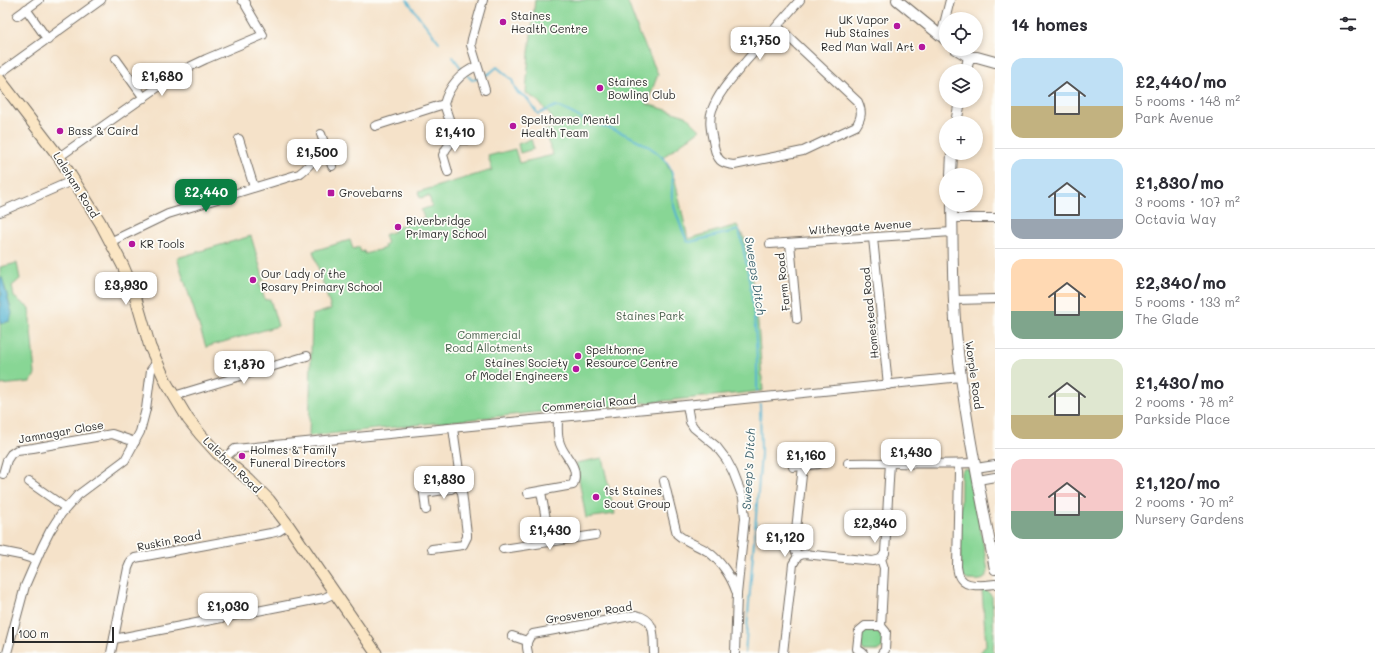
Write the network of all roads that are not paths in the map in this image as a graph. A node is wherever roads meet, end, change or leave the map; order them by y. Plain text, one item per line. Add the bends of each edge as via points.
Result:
1 (40, 0) edge
2 (483, 0) edge
3 (800, 0) edge
4 (897, 0) edge
5 (950, 0) edge
6 (99, 1) edge
7 (247, 1) edge
8 (26, 9) junction
9 (948, 12) edge
10 (17, 16) dead end
11 (777, 26) junction
12 (939, 35) edge
13 (48, 40) junction
14 (969, 57) joint
15 (116, 59) dead end
16 (995, 62) edge
17 (968, 64) edge
18 (477, 66) junction
19 (0, 73) edge
20 (2, 85) edge
21 (484, 88) dead end
22 (144, 98) junction
23 (444, 104) junction
24 (375, 126) dead end
25 (321, 134) dead end
26 (455, 137) junction
27 (239, 139) dead end
28 (470, 140) dead end
29 (326, 150) junction
30 (59, 157) junction
31 (332, 166) dead end
32 (448, 172) dead end
33 (74, 180) junction
34 (254, 187) junction
35 (0, 212) edge
36 (952, 212) edge
37 (952, 218) junction
38 (995, 218) edge
39 (952, 232) junction
40 (873, 238) junction
41 (110, 242) junction
42 (790, 243) junction
43 (770, 244) dead end
44 (995, 299) edge
45 (955, 300) junction
46 (797, 319) dead end
47 (307, 356) dead end
48 (157, 362) junction
49 (961, 377) junction
50 (888, 385) junction
51 (174, 396) junction
52 (687, 405) junction
53 (558, 417) junction
54 (454, 428) junction
55 (135, 442) junction
56 (223, 459) junction
57 (890, 462) junction
58 (848, 463) dead end
59 (818, 464) dead end
60 (957, 464) junction
61 (995, 465) edge
62 (802, 466) junction
63 (975, 466) junction
64 (793, 467) dead end
65 (3, 474) dead end
66 (995, 477) edge
67 (978, 480) junction
68 (664, 481) dead end
69 (29, 482) dead end
70 (457, 485) junction
71 (541, 492) junction
72 (528, 494) dead end
73 (66, 508) junction
74 (426, 510) dead end
75 (288, 525) junction
76 (583, 527) dead end
77 (594, 534) dead end
78 (584, 536) junction
79 (550, 541) junction
80 (442, 548) junction
81 (432, 549) dead end
82 (503, 549) dead end
83 (0, 551) edge
84 (798, 556) junction
85 (443, 557) dead end
86 (740, 558) junction
87 (881, 559) junction
88 (36, 560) junction
89 (722, 567) junction
90 (995, 569) edge
91 (995, 584) edge
92 (335, 593) junction
93 (737, 594) junction
94 (881, 626) junction
95 (512, 636) dead end
96 (114, 639) junction
97 (527, 641) junction
98 (7, 653) edge
99 (111, 653) edge
100 (376, 653) edge
101 (528, 653) edge
102 (654, 653) edge
103 (735, 653) edge
104 (782, 653) edge
105 (864, 653) edge
106 (882, 653) edge

1 - 8 street
2 - 18 street via 472,39
3 - 11 street
4 - 12 street
5 - 9 street
6 - 13 street
7 - 22 street via 246,6 263,35 182,71
8 - 10 street
8 - 13 street
11 - 11 street via 858,102 861,110 860,119 856,126 803,151 734,165 726,164 720,161 715,151 710,126 712,110 728,83
13 - 19 street
14 - 16 street
14 - 17 street
15 - 22 street
18 - 21 street
18 - 23 street via 465,73 452,88
20 - 30 main road, Laleham Road
22 - 30 street
23 - 24 street
23 - 26 street
25 - 29 street
26 - 28 street
26 - 32 street via 443,155
27 - 34 street
29 - 31 street
29 - 34 street via 299,174
30 - 33 main road, Laleham Road
33 - 35 street
33 - 41 main road, Laleham Road
34 - 41 street via 168,214
36 - 37 street, Worple Road
37 - 38 street
37 - 39 street, Worple Road
39 - 40 street, Witheygate Avenue
39 - 45 street, Worple Road
40 - 42 street, Witheygate Avenue
40 - 50 street, Homestead Road
41 - 48 main road, Laleham Road via 134,292
42 - 43 street, Witheygate Avenue
42 - 46 street, Farm Road
44 - 45 street
45 - 49 street, Worple Road
47 - 51 street
48 - 51 main road, Laleham Road
48 - 55 street via 151,370 146,409
49 - 50 street, Commercial Road
49 - 63 street, Worple Road
50 - 52 street, Commercial Road
51 - 56 main road, Laleham Road via 200,434
52 - 53 street, Commercial Road
52 - 86 street via 690,422 726,459 740,487 745,518
53 - 54 street, Commercial Road
53 - 71 street via 558,440 571,461 575,480 573,484
54 - 56 street, Commercial Road via 235,449
54 - 70 street via 460,478
55 - 65 street, Jamnagar Close via 112,434 17,450 7,460
55 - 73 street via 124,460 78,495
56 - 75 main road, Laleham Road via 269,500
57 - 58 street
57 - 60 street
57 - 87 street via 884,553
59 - 62 street
60 - 63 street
60 - 91 street via 958,575 961,581 967,584
61 - 63 street
62 - 64 street
62 - 84 street via 794,548
63 - 67 street, Worple Road
66 - 67 street
67 - 90 street, Worple Road
68 - 89 street via 677,534 706,551
69 - 73 street
70 - 74 street via 451,489 423,489
70 - 80 street via 462,492 467,537 463,545
71 - 72 street
71 - 79 street
73 - 88 street via 50,531
75 - 92 main road, Laleham Road
75 - 96 street, Ruskin Road via 271,533 135,558 128,568
76 - 78 street
77 - 78 street
78 - 79 street
79 - 82 street
80 - 81 street
80 - 85 street
83 - 88 street
84 - 87 street via 804,554 873,561
84 - 104 street via 793,564
86 - 89 street via 736,565 730,568
86 - 93 street
87 - 94 street via 884,568
88 - 98 street via 25,586
89 - 93 street via 734,583
92 - 96 street via 324,598
92 - 100 main road, Laleham Road
93 - 103 street
94 - 105 street via 865,626 859,631 857,648
94 - 106 street via 886,632 885,650
95 - 97 street
96 - 99 street, Ruskin Road
97 - 101 street
97 - 102 street, Grosvenor Road via 528,637 543,631 636,615 650,622

